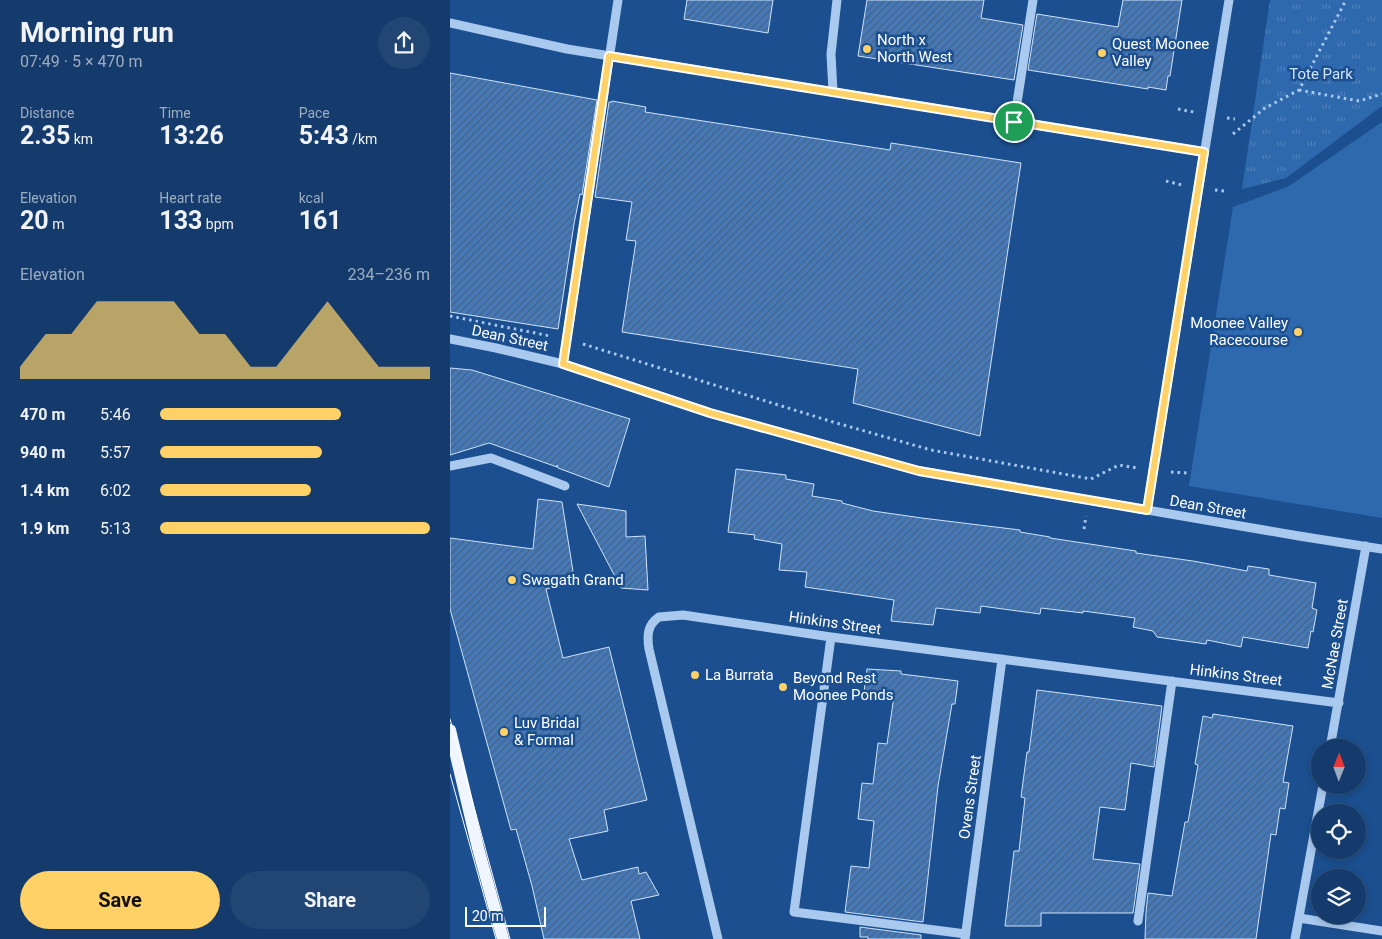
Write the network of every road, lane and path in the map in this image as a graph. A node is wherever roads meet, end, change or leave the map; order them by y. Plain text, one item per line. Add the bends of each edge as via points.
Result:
1 (618, 0) edge
2 (837, 0) edge
3 (1033, 0) edge
4 (1229, 0) edge
5 (1346, 0) edge
6 (450, 23) edge
7 (609, 56) junction
8 (1299, 90) junction
9 (833, 92) junction
10 (1382, 94) edge
11 (1014, 122) junction
12 (1232, 134) dead end
13 (1204, 152) junction
14 (450, 316) edge
15 (450, 339) edge
16 (566, 339) junction
17 (563, 364) junction
18 (450, 466) edge
19 (1153, 470) junction
20 (1188, 473) dead end
21 (565, 486) dead end
22 (1147, 510) junction
23 (1366, 546) junction
24 (1382, 549) edge
25 (831, 637) junction
26 (1002, 659) junction
27 (1172, 681) junction
28 (1339, 703) junction
29 (450, 730) edge
30 (1332, 739) edge
31 (450, 763) edge
32 (1321, 794) edge
33 (478, 848) junction
34 (1299, 918) junction
35 (1138, 921) dead end
36 (1382, 931) edge
37 (965, 937) edge
38 (503, 939) edge
39 (718, 939) edge
40 (1295, 939) edge

1 - 7 street
2 - 9 street via 831,54
3 - 11 street
4 - 13 street
5 - 8 path
6 - 7 street
7 - 9 street
7 - 16 street
8 - 10 path via 1358,100
8 - 12 path via 1265,108
9 - 11 street
11 - 13 street
13 - 19 street
14 - 16 path
15 - 17 street, Dean Street
16 - 17 street
16 - 19 path via 931,450 1091,479 1119,465
17 - 22 street, Dean Street via 710,413 919,471
18 - 21 street via 491,458
19 - 20 path
19 - 22 street
22 - 23 street, Dean Street
23 - 24 street, Dean Street
23 - 28 street, McNae Street
25 - 26 street, Hinkins Street
25 - 37 street via 794,912
25 - 39 street, Hinkins Street via 683,615 659,618 650,626 649,649
26 - 27 street, Hinkins Street
26 - 37 street, Ovens Street
27 - 28 street, Hinkins Street
27 - 35 street
28 - 30 street, McNae Street
29 - 33 main road
31 - 33 main road
32 - 34 street
33 - 38 main road
34 - 36 street
34 - 40 street

